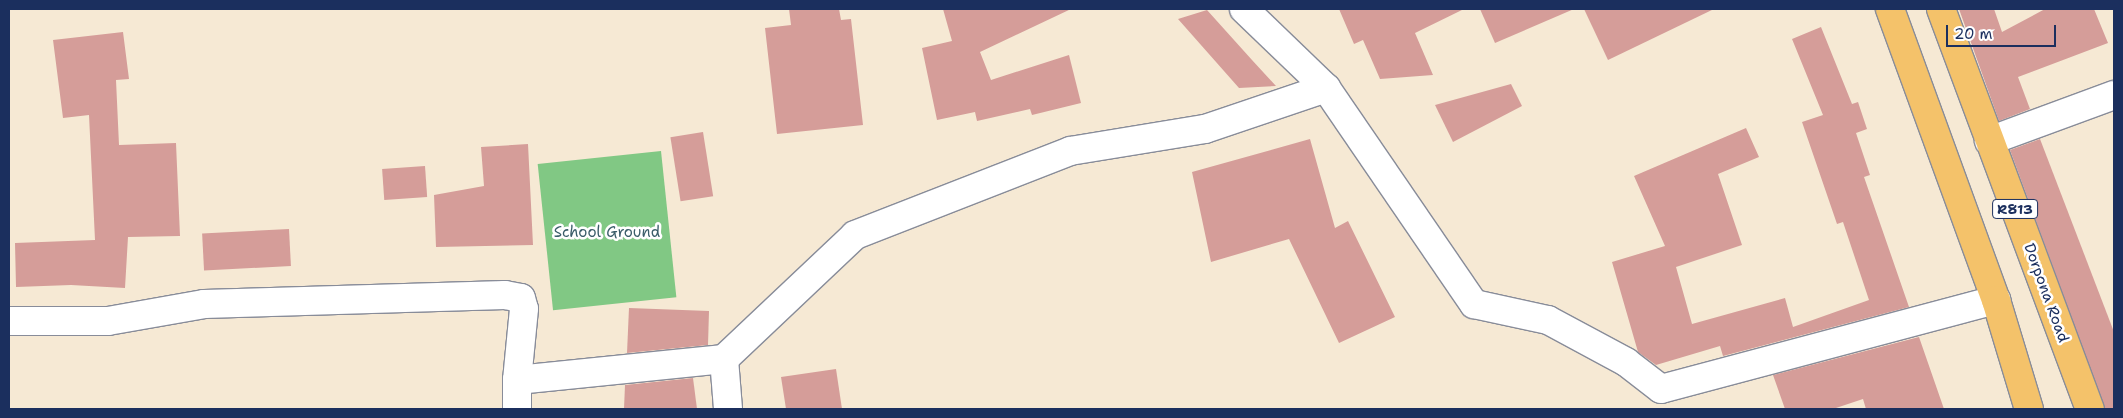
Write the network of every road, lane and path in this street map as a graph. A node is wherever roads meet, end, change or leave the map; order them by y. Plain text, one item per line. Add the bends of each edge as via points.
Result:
1 (1244, 9) edge
2 (1890, 9) edge
3 (1941, 9) edge
4 (1326, 88) junction
5 (2114, 96) edge
6 (1989, 141) junction
7 (1996, 300) junction
8 (9, 321) edge
9 (724, 359) junction
10 (517, 380) junction
11 (1664, 399) edge
12 (517, 409) edge
13 (728, 409) edge
14 (2029, 409) edge
15 (2090, 409) edge

1 - 4 street
2 - 7 main road
3 - 6 main road, Dorpona Road / R813
4 - 9 street via 1205,129 1070,151 854,235
4 - 11 street via 1474,304 1548,320 1626,362
5 - 6 street
6 - 15 main road, Dorpona Road / R813
7 - 11 street
7 - 14 main road
8 - 10 street via 108,322 204,304 506,295 520,298 524,309
9 - 10 street
9 - 13 street
10 - 12 street

